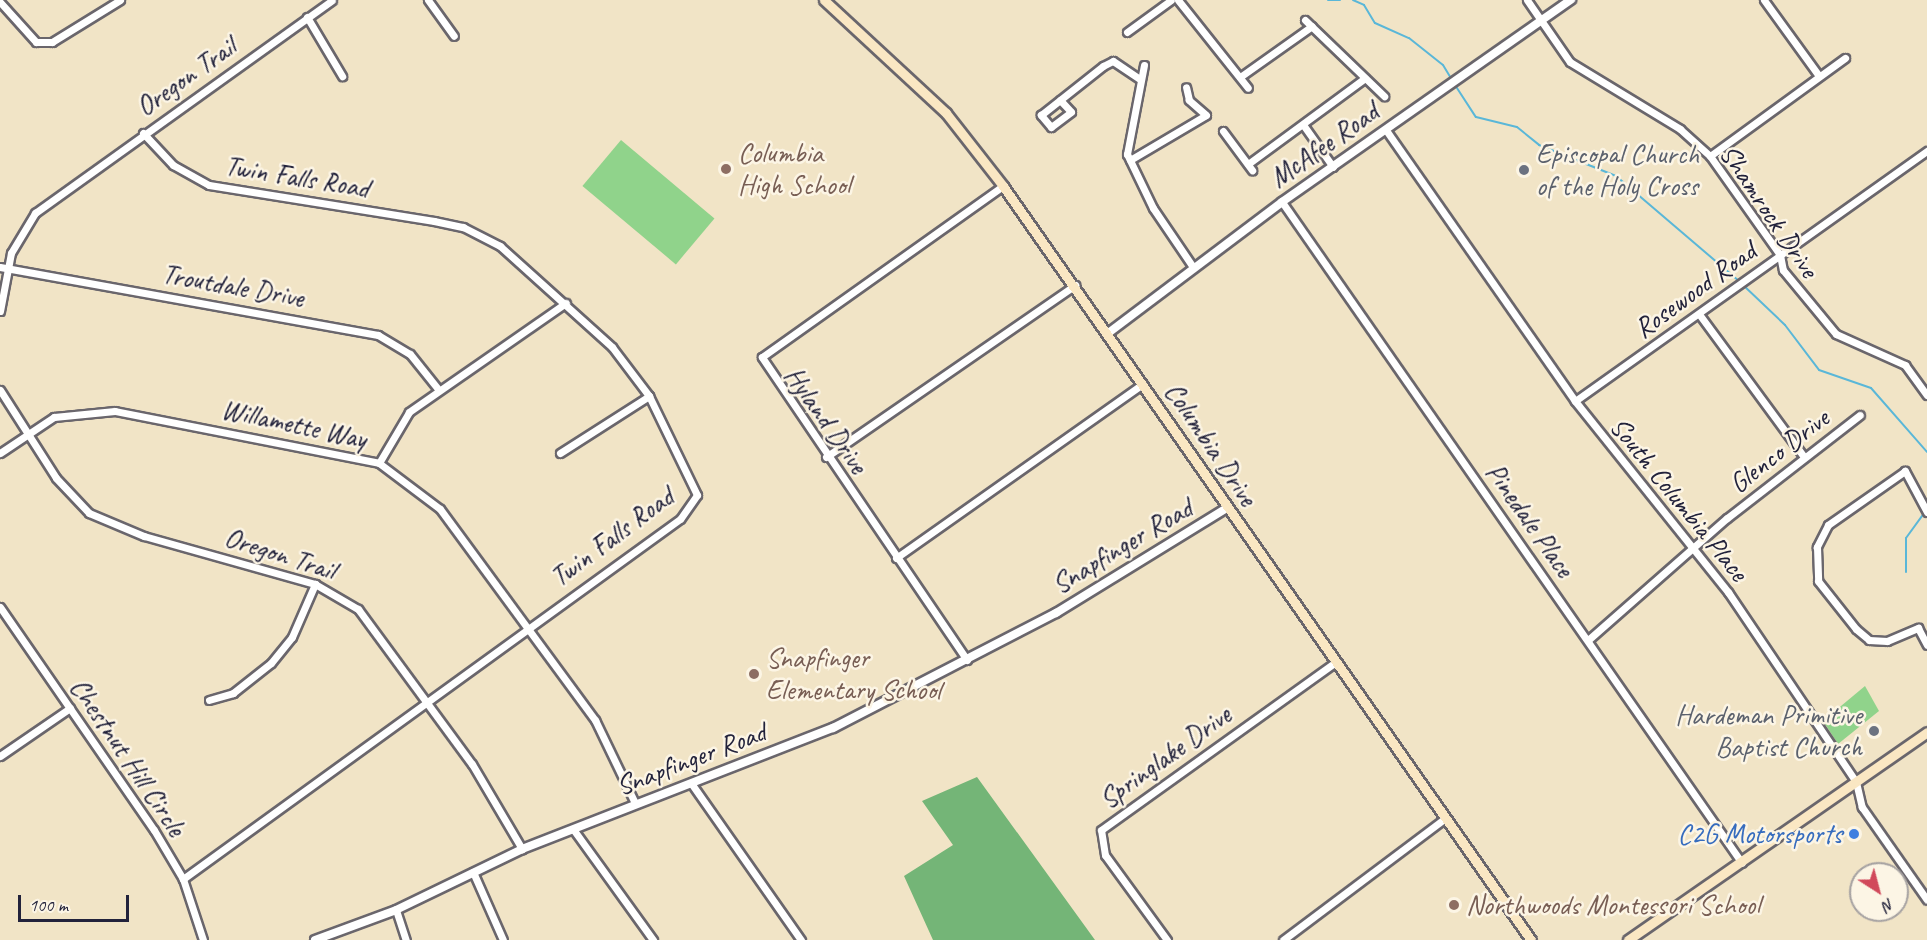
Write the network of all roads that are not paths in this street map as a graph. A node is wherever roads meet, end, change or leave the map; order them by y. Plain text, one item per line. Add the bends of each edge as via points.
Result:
1 (120, 0) edge
2 (332, 0) edge
3 (428, 0) edge
4 (824, 0) edge
5 (1171, 0) edge
6 (1178, 0) edge
7 (1527, 0) edge
8 (1571, 0) edge
9 (1764, 0) edge
10 (0, 2) edge
11 (308, 17) junction
12 (1305, 20) dead end
13 (1542, 21) junction
14 (1312, 26) junction
15 (1127, 32) dead end
16 (454, 36) dead end
17 (1845, 58) dead end
18 (1144, 65) dead end
19 (342, 76) dead end
20 (1819, 76) junction
21 (1240, 77) junction
22 (1365, 78) junction
23 (1140, 79) junction
24 (1186, 87) dead end
25 (1248, 88) dead end
26 (1384, 96) dead end
27 (1060, 100) dead end
28 (1304, 126) junction
29 (1386, 130) junction
30 (1223, 131) dead end
31 (143, 133) junction
32 (1924, 153) edge
33 (1710, 156) junction
34 (1130, 160) junction
35 (1927, 162) edge
36 (1333, 167) junction
37 (1003, 186) junction
38 (1282, 202) junction
39 (1780, 255) junction
40 (4, 267) edge
41 (1193, 267) junction
42 (1075, 285) junction
43 (566, 303) junction
44 (0, 311) edge
45 (1699, 314) junction
46 (1107, 334) junction
47 (1143, 384) junction
48 (438, 389) junction
49 (0, 390) edge
50 (1927, 395) edge
51 (649, 396) junction
52 (1575, 401) junction
53 (1860, 415) dead end
54 (26, 435) junction
55 (0, 453) edge
56 (560, 453) dead end
57 (826, 457) junction
58 (1804, 457) junction
59 (378, 463) junction
60 (1228, 507) junction
61 (1927, 512) edge
62 (1692, 548) junction
63 (896, 558) junction
64 (315, 584) junction
65 (0, 607) edge
66 (526, 626) junction
67 (1588, 640) junction
68 (1927, 645) edge
69 (967, 660) junction
70 (1334, 663) junction
71 (209, 700) dead end
72 (429, 704) junction
73 (70, 708) junction
74 (1927, 732) edge
75 (0, 756) edge
76 (1856, 782) junction
77 (691, 783) junction
78 (635, 803) junction
79 (1443, 820) junction
80 (573, 829) junction
81 (522, 849) junction
82 (1742, 862) junction
83 (473, 872) junction
84 (183, 879) junction
85 (1927, 900) edge
86 (396, 909) junction
87 (203, 940) edge
88 (315, 940) edge
89 (406, 940) edge
90 (503, 940) edge
91 (652, 940) edge
92 (801, 940) edge
93 (1167, 940) edge
94 (1283, 940) edge
95 (1531, 940) edge
96 (1628, 940) edge

1 - 10 street via 52,42 36,42
2 - 11 street, Oregon Trail
3 - 16 street
4 - 37 main road, Columbia Drive via 946,113
5 - 15 street
6 - 21 street
7 - 13 street, Shamrock Drive
8 - 13 street, McAfee Road
9 - 20 street
11 - 19 street
11 - 31 street, Oregon Trail
12 - 14 street
13 - 29 street, McAfee Road
13 - 33 street, Shamrock Drive via 1570,62 1680,129
14 - 21 street
14 - 22 street
17 - 20 street
18 - 23 street
20 - 33 street
21 - 25 street
22 - 26 street
22 - 28 street
23 - 27 street via 1113,61
23 - 34 street via 1127,134
24 - 34 street via 1190,100 1206,115
28 - 30 street via 1250,167
28 - 36 street
29 - 36 street, McAfee Road
29 - 52 street, South Columbia Place
31 - 40 street, Oregon Trail via 35,213 17,238
31 - 43 street, Twin Falls Road via 173,165 209,184 464,227 501,246
32 - 35 street
32 - 39 street, Rosewood Road
33 - 39 street, Shamrock Drive
34 - 41 street via 1153,208
36 - 38 street, McAfee Road
37 - 42 main road, Columbia Drive
37 - 57 street, Hyland Drive via 765,352 762,364
38 - 41 street, McAfee Road
38 - 67 street, Pinedale Place
39 - 45 street, Rosewood Road
39 - 50 street, Shamrock Drive via 1783,270 1836,334 1905,365
40 - 44 street, Oregon Trail
40 - 48 street, Troutdale Drive via 378,335 410,354
41 - 46 street, McAfee Road
42 - 46 main road, Columbia Drive
42 - 57 street
43 - 48 street
43 - 51 street, Twin Falls Road via 612,347
45 - 52 street, Rosewood Road
45 - 58 street
46 - 47 main road, Columbia Drive
47 - 60 main road, Columbia Drive
47 - 63 street
48 - 59 street via 409,412
49 - 54 street, Oregon Trail
51 - 56 street
51 - 66 street, Twin Falls Road via 693,480 694,502 671,525
52 - 62 street, South Columbia Place
53 - 58 street, Glenco Drive
54 - 55 street, Willamette Way
54 - 59 street, Willamette Way via 54,417 115,411 353,454
54 - 64 street, Oregon Trail via 75,501 105,522
57 - 63 street, Hyland Drive
58 - 62 street, Glenco Drive
59 - 66 street, Willamette Way via 440,509
60 - 69 street, Snapfinger Road via 1056,613
60 - 70 main road, Columbia Drive
61 - 68 street via 1905,471 1828,525 1817,547 1818,581 1856,629 1869,640 1887,641 1918,628
62 - 67 street, Glenco Drive
62 - 76 street, South Columbia Place
63 - 69 street, Hyland Drive
64 - 71 street via 292,636 271,663 234,693
64 - 72 street, Oregon Trail via 358,609
65 - 73 street, Chestnut Hill Circle
66 - 72 street, Twin Falls Road
66 - 78 street, Willamette Way via 595,720
67 - 82 street, Pinedale Place
69 - 77 street, Snapfinger Road via 832,728
70 - 79 main road, Columbia Drive
70 - 93 street, Springlake Drive via 1101,830 1105,855
72 - 81 street, Oregon Trail via 499,804
72 - 84 street, Twin Falls Road
73 - 75 street
73 - 84 street, Chestnut Hill Circle
74 - 76 main road
76 - 82 main road
76 - 85 street, South Columbia Place via 1862,807
77 - 78 street, Snapfinger Road
77 - 92 street
78 - 80 street, Snapfinger Road
79 - 94 street
79 - 95 main road, Columbia Drive
80 - 81 street, Snapfinger Road
80 - 91 street
81 - 83 street, Snapfinger Road
82 - 96 main road
83 - 86 street, Snapfinger Road
83 - 90 street
84 - 87 street, Chestnut Hill Circle
86 - 88 street, Snapfinger Road
86 - 89 street

